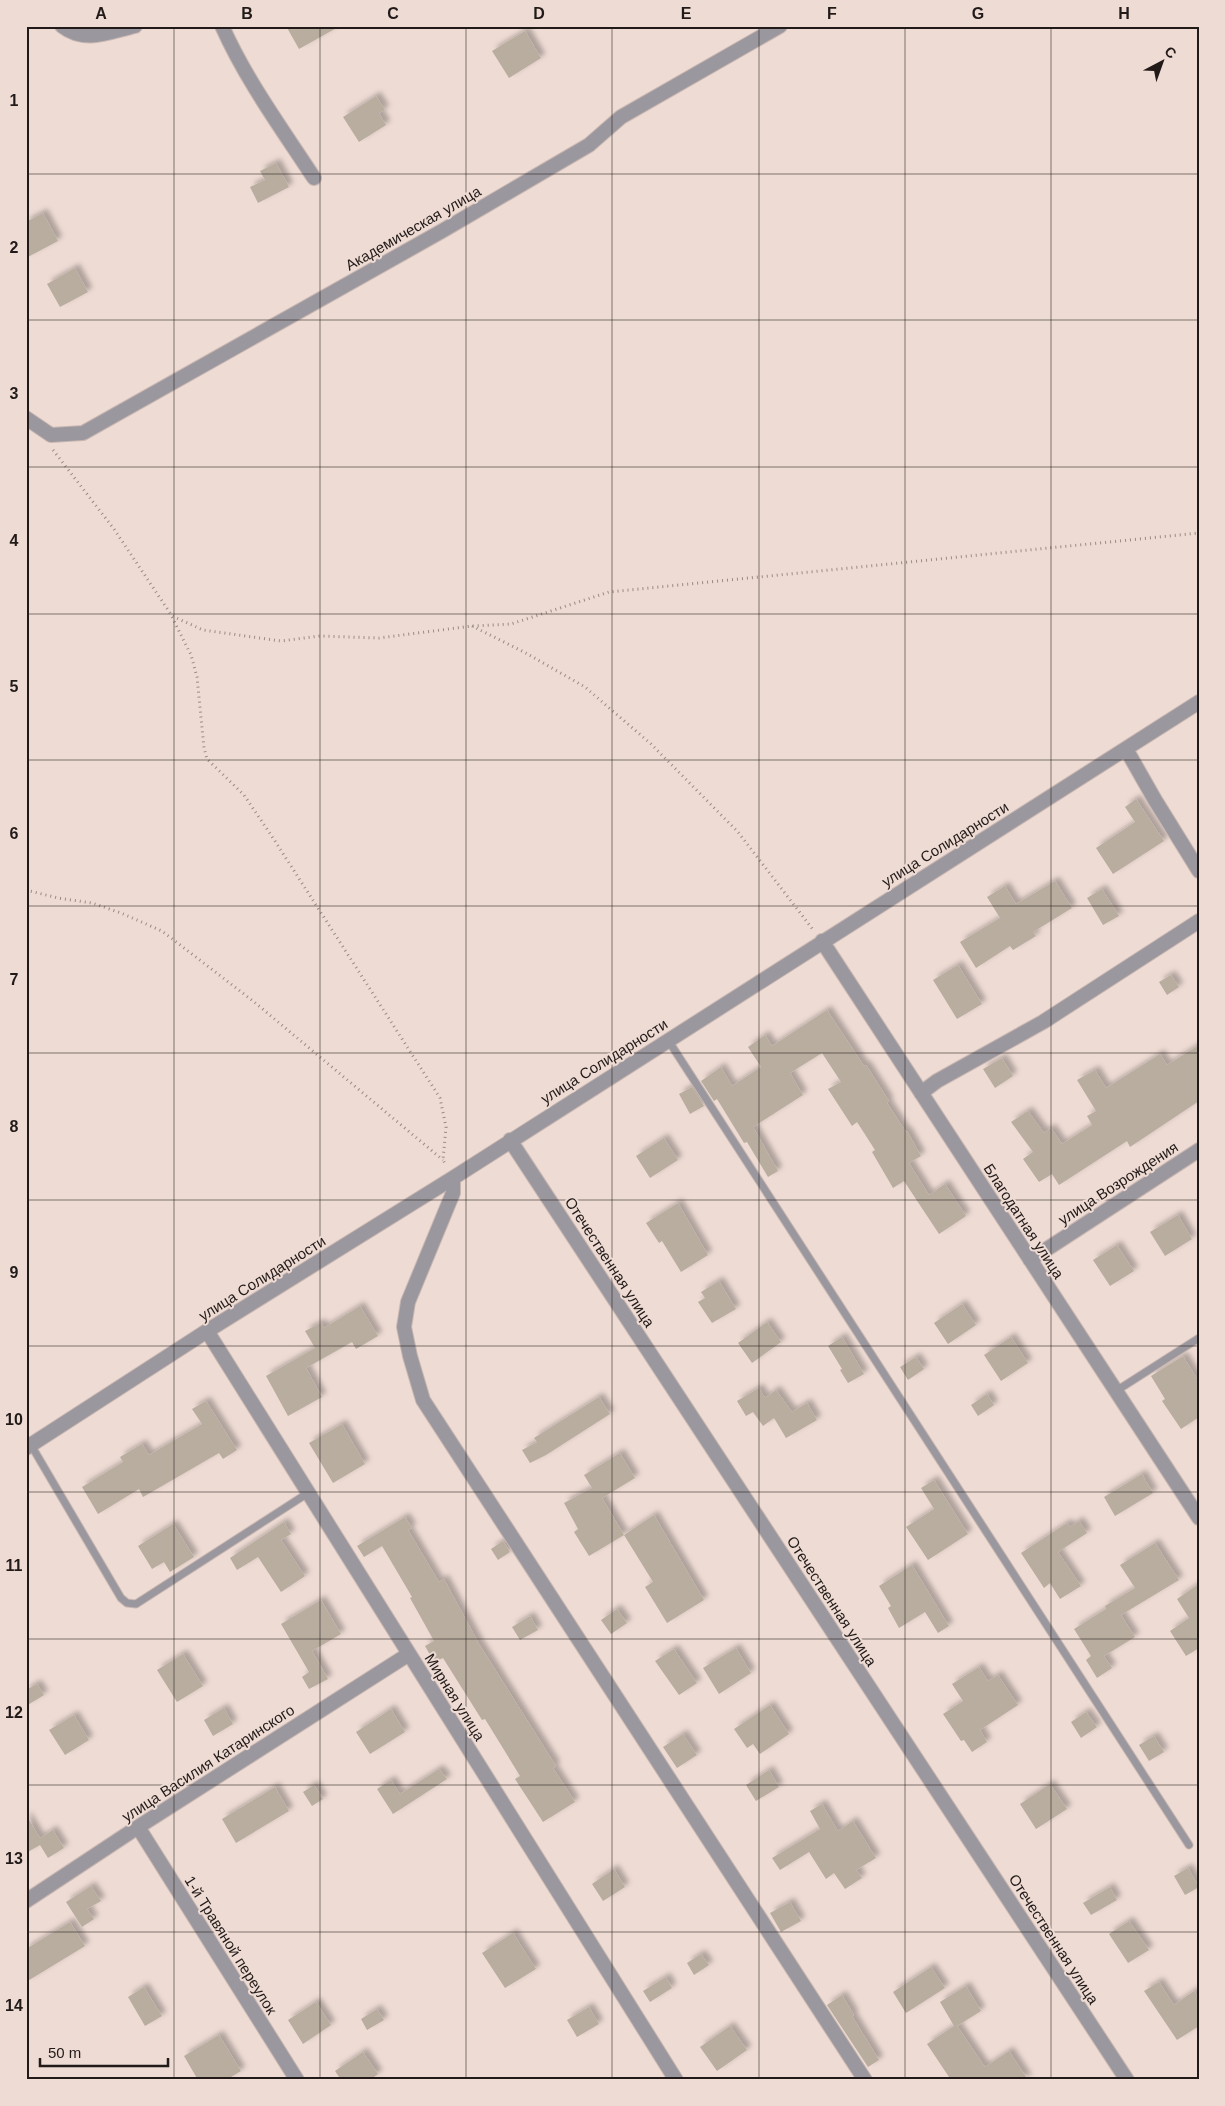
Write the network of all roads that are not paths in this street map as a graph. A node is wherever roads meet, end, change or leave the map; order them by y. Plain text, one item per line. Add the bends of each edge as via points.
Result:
1 (62, 26) edge
2 (135, 26) edge
3 (222, 26) edge
4 (780, 26) edge
5 (314, 178) dead end
6 (26, 418) edge
7 (1199, 702) edge
8 (1126, 749) junction
9 (1199, 871) edge
10 (1199, 922) edge
11 (822, 941) junction
12 (668, 1039) junction
13 (921, 1093) junction
14 (510, 1140) junction
15 (1199, 1150) edge
16 (452, 1178) junction
17 (1030, 1260) junction
18 (207, 1331) junction
19 (1199, 1338) edge
20 (1116, 1391) junction
21 (29, 1446) edge
22 (308, 1493) junction
23 (1199, 1518) edge
24 (409, 1654) junction
25 (138, 1827) junction
26 (1189, 1845) dead end
27 (26, 1901) edge
28 (297, 2080) edge
29 (676, 2080) edge
30 (865, 2080) edge
31 (1127, 2080) edge

1 - 2 street via 85,37
3 - 5 street via 231,47
4 - 6 street, Академическая улица via 621,117 589,145 442,231 83,433 51,435
7 - 8 street, улица Солидарности
8 - 9 street
8 - 11 street, улица Солидарности
10 - 13 street via 1043,1022
11 - 12 street, улица Солидарности
11 - 13 street, Благодатная улица
12 - 14 street, улица Солидарности
12 - 26 lane
13 - 17 street, Благодатная улица
14 - 16 street, улица Солидарности
14 - 31 street, Отечественная улица
15 - 17 street, улица Возрождения
16 - 18 street, улица Солидарности
16 - 30 street via 452,1193 408,1302 404,1327 423,1400
17 - 20 street, Благодатная улица
18 - 21 street, улица Солидарности
18 - 22 street, Мирная улица
19 - 20 lane
20 - 23 street, Благодатная улица
21 - 22 lane via 127,1603 136,1604
22 - 24 street, Мирная улица
24 - 25 street, улица Василия Катаринского
24 - 29 street, Мирная улица
25 - 27 street, улица Василия Катаринского
25 - 28 street, 1-й Травяной переулок

